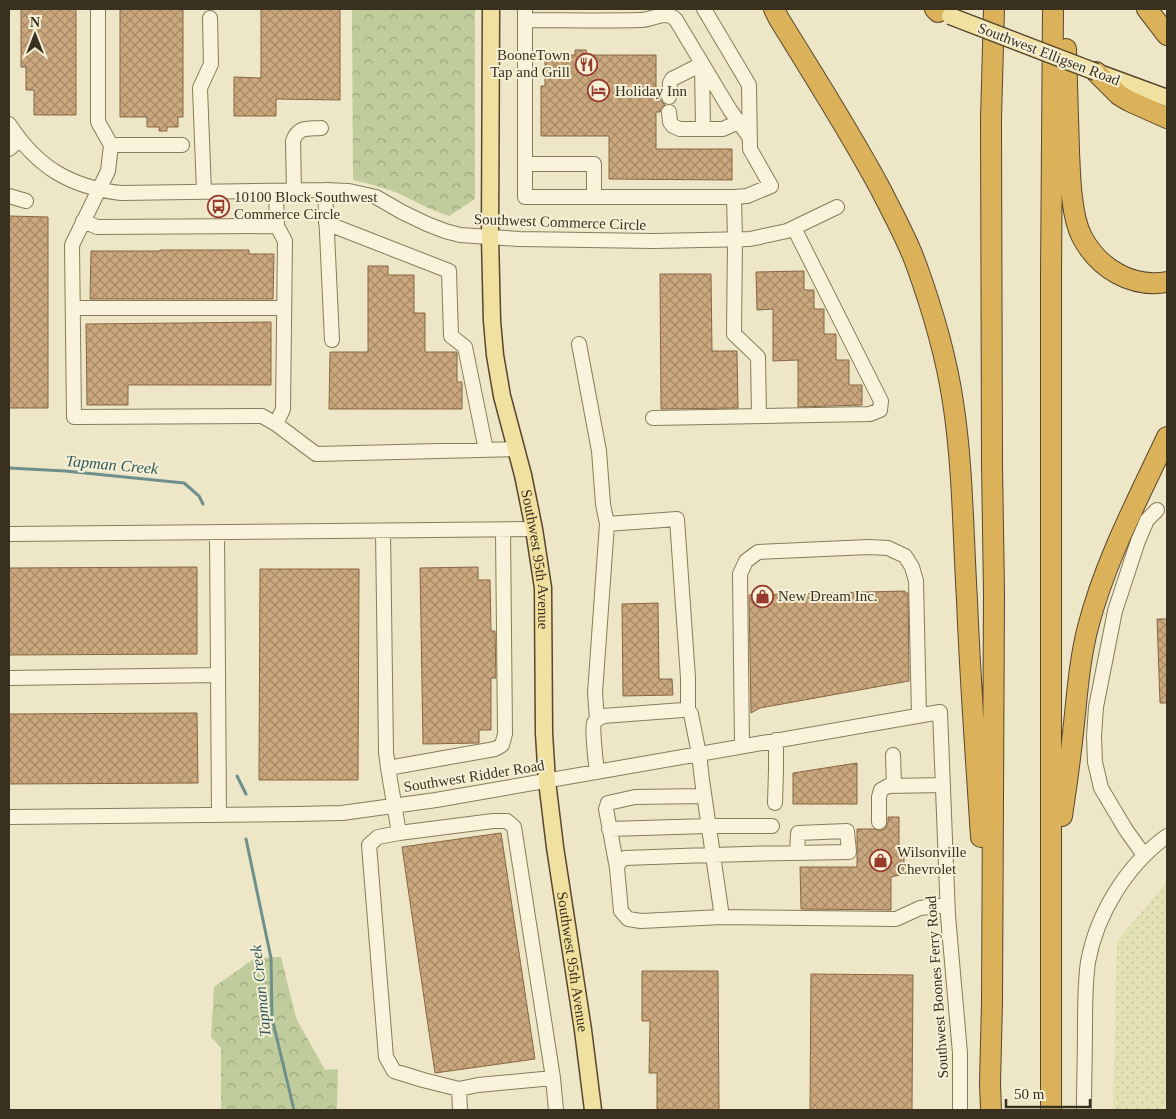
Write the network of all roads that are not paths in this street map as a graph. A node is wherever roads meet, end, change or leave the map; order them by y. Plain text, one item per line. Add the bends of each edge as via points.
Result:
1 (98, 9) edge
2 (491, 9) edge
3 (704, 9) edge
4 (980, 9) edge
5 (994, 9) edge
6 (1053, 9) edge
7 (1064, 9) edge
8 (1147, 9) edge
9 (938, 11) edge
10 (664, 12) edge
11 (774, 12) edge
12 (525, 14) edge
13 (583, 15) edge
14 (210, 18) dead end
15 (1167, 35) edge
16 (702, 64) junction
17 (1096, 72) junction
18 (669, 97) dead end
19 (1167, 98) edge
20 (669, 112) dead end
21 (1167, 118) edge
22 (991, 119) junction
23 (738, 122) junction
24 (9, 124) edge
25 (321, 128) dead end
26 (703, 129) junction
27 (750, 138) junction
28 (14, 145) edge
29 (111, 145) junction
30 (182, 145) dead end
31 (525, 164) junction
32 (98, 189) junction
33 (325, 190) junction
34 (294, 191) junction
35 (204, 192) junction
36 (276, 192) junction
37 (9, 196) edge
38 (594, 197) junction
39 (734, 197) junction
40 (26, 201) dead end
41 (837, 207) dead end
42 (83, 221) junction
43 (326, 223) junction
44 (277, 226) junction
45 (794, 228) junction
46 (490, 237) junction
47 (736, 240) junction
48 (1167, 282) edge
49 (73, 308) junction
50 (284, 308) junction
51 (332, 340) dead end
52 (579, 344) dead end
53 (759, 416) junction
54 (653, 418) dead end
55 (276, 424) junction
56 (1167, 437) edge
57 (486, 450) junction
58 (516, 450) junction
59 (1157, 510) dead end
60 (607, 524) junction
61 (534, 529) junction
62 (383, 530) junction
63 (503, 530) junction
64 (217, 532) junction
65 (9, 534) edge
66 (218, 675) junction
67 (9, 678) edge
68 (688, 710) junction
69 (940, 712) joint
70 (919, 716) junction
71 (597, 719) junction
72 (776, 740) junction
73 (742, 746) junction
74 (699, 754) junction
75 (894, 754) dead end
76 (388, 768) junction
77 (597, 772) junction
78 (547, 781) junction
79 (942, 785) junction
80 (894, 786) junction
81 (704, 796) junction
82 (774, 803) dead end
83 (394, 806) junction
84 (219, 815) junction
85 (9, 817) edge
86 (879, 822) dead end
87 (708, 826) junction
88 (772, 826) dead end
89 (609, 829) junction
90 (399, 833) junction
91 (1167, 836) edge
92 (797, 853) dead end
93 (713, 855) junction
94 (1144, 855) junction
95 (617, 868) junction
96 (1052, 895) junction
97 (947, 905) junction
98 (722, 917) junction
99 (992, 1004) junction
100 (553, 1078) junction
101 (459, 1089) junction
102 (460, 1110) edge
103 (556, 1110) edge
104 (592, 1110) edge
105 (960, 1110) edge
106 (991, 1110) edge
107 (1051, 1110) edge
108 (1084, 1110) edge

1 - 29 street via 98,122
2 - 46 main road, Southwest 95th Avenue
3 - 27 street via 749,85
4 - 22 highway
5 - 22 highway
6 - 96 highway via 1050,275
7 - 48 highway via 1070,179 1082,236 1095,256 1112,271 1140,282
8 - 15 highway
9 - 17 main road, Southwest Elligsen Road, bridge
10 - 13 street via 643,20
10 - 16 street via 676,20
11 - 99 highway via 833,105 893,214 915,262 943,352 960,458 971,689
12 - 13 street
12 - 31 street
14 - 35 street via 211,64 200,88
16 - 18 street via 672,79
16 - 23 street
16 - 26 street
17 - 19 main road, Southwest Elligsen Road
17 - 21 highway via 1118,95
20 - 26 street via 673,126
22 - 99 highway
23 - 26 street via 723,129
23 - 27 street
24 - 28 street, Southwest Commerce Circle
25 - 34 street via 302,129 295,134
27 - 39 street via 750,150 771,186 748,196
28 - 32 street, Southwest Commerce Circle via 64,177
29 - 30 street
29 - 32 street via 108,170
31 - 38 street via 594,164
31 - 38 street via 525,197
32 - 35 street, Southwest Commerce Circle via 121,193
32 - 42 street
33 - 34 street, Southwest Commerce Circle
33 - 43 street
33 - 46 street, Southwest Commerce Circle via 370,195 445,231
34 - 36 street, Southwest Commerce Circle
35 - 36 street, Southwest Commerce Circle
36 - 44 street
37 - 40 street
38 - 39 street
39 - 47 street
41 - 45 street, Southwest Commerce Circle
42 - 44 street via 97,227
42 - 49 street via 72,245
43 - 51 street
43 - 57 street via 449,271 451,336 465,347
44 - 50 street via 285,241
45 - 47 street, Southwest Commerce Circle via 769,236
45 - 53 street via 881,405 880,410 870,414
46 - 47 street, Southwest Commerce Circle
46 - 58 main road, Southwest 95th Avenue via 495,355
47 - 53 street via 734,334 758,358
49 - 50 street
49 - 55 street via 74,417 262,416
50 - 55 street via 283,409
52 - 60 street via 599,451
53 - 54 street
55 - 57 street via 316,454
56 - 96 highway via 1112,556 1088,628 1078,680
57 - 58 street
58 - 61 main road, Southwest 95th Avenue
59 - 94 street via 1147,520 1138,541 1115,610 1096,707 1094,736 1101,788
60 - 68 street via 677,519
60 - 71 street via 595,693
61 - 63 street
61 - 78 main road, Southwest 95th Avenue via 542,588
62 - 63 street
62 - 64 street
62 - 76 street
63 - 76 street via 506,734 502,744 495,749
64 - 65 street
64 - 66 street
66 - 67 street
66 - 84 street
68 - 71 street
68 - 74 street
69 - 70 street, Southwest Ridder Road
69 - 79 street, Southwest Boones Ferry Road
70 - 72 street, Southwest Ridder Road
70 - 73 street via 916,581 904,556 888,548 868,547 758,552 746,561 740,574
71 - 77 street via 593,730
72 - 73 street, Southwest Ridder Road
72 - 82 street
73 - 74 street, Southwest Ridder Road
74 - 77 street, Southwest Ridder Road
74 - 81 street
75 - 80 street
76 - 83 street
77 - 78 street, Southwest Ridder Road
78 - 83 street, Southwest Ridder Road
78 - 104 main road, Southwest 95th Avenue
79 - 80 street
79 - 97 street, Southwest Boones Ferry Road
80 - 86 street via 881,790
81 - 87 street
81 - 89 street via 635,798 608,803
83 - 84 street, Southwest Ridder Road via 330,814
83 - 90 street
84 - 85 street, Southwest Ridder Road
87 - 88 street
87 - 89 street
87 - 93 street
89 - 95 street
90 - 100 street via 493,821 507,821 514,827
90 - 101 street via 378,837 369,845 386,1057 394,1071
91 - 94 street
92 - 93 street
93 - 95 street via 624,858
93 - 98 street
94 - 108 street via 1110,902 1091,952 1085,995
95 - 98 street via 621,912 628,919
96 - 107 highway
97 - 98 street via 920,908 896,919
97 - 105 street, Southwest Boones Ferry Road via 960,1052
99 - 106 highway
100 - 101 street
100 - 103 street
101 - 102 street

